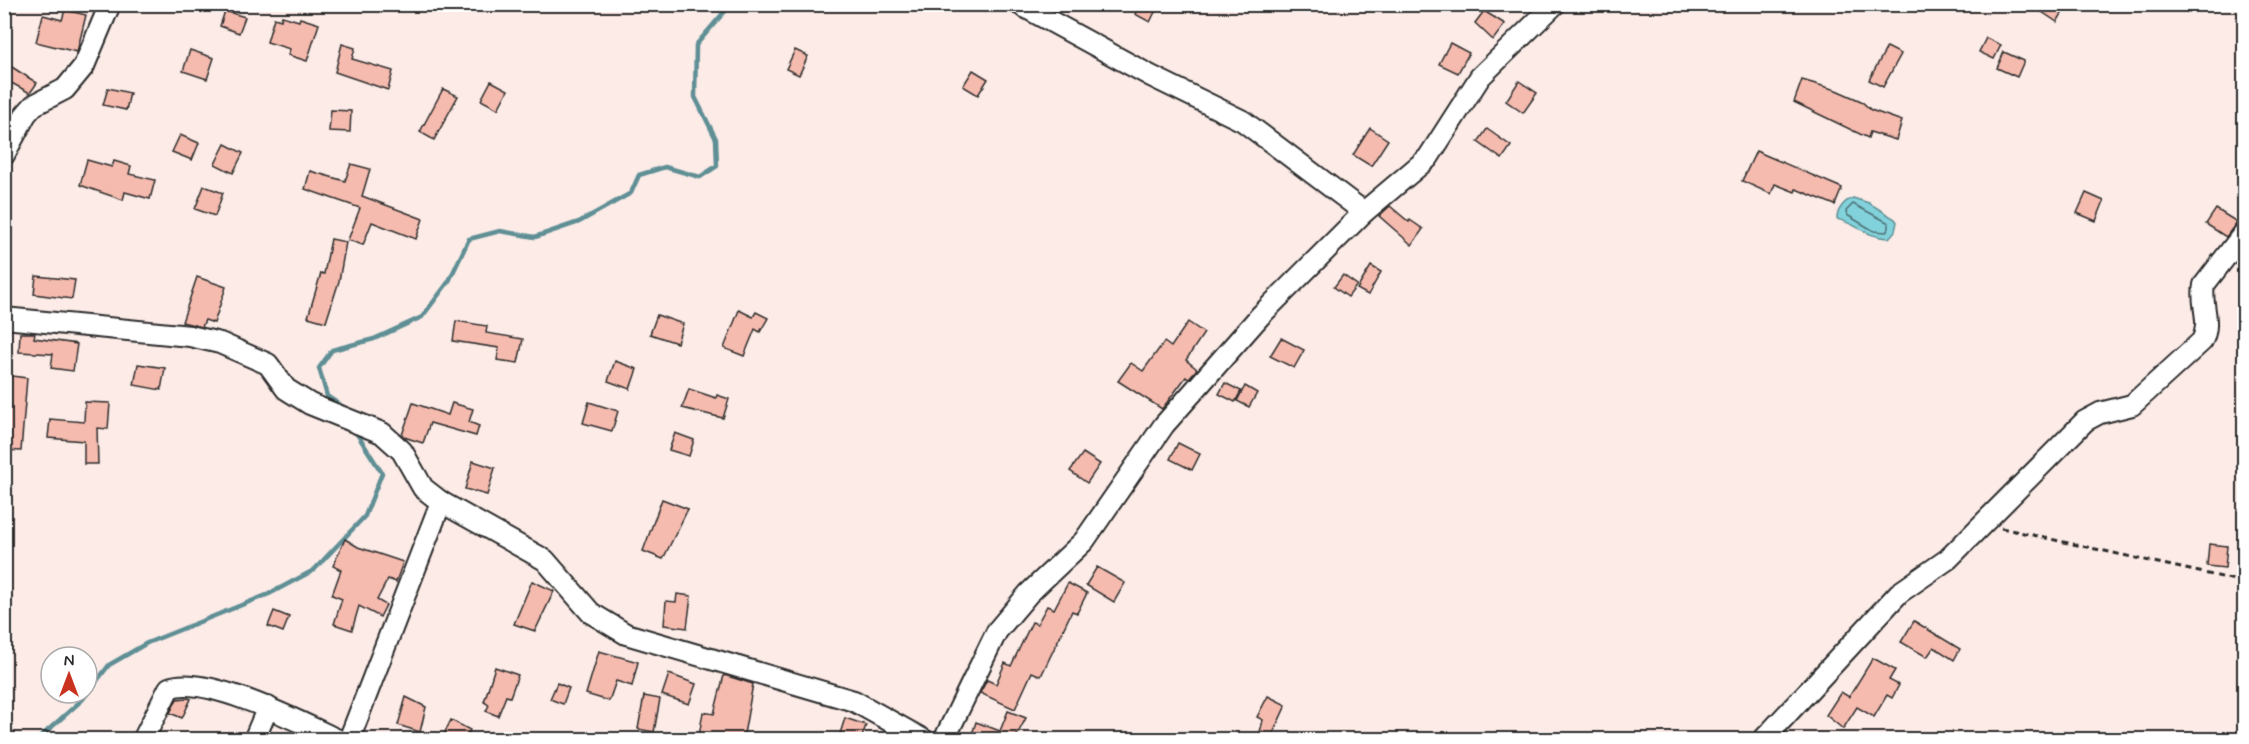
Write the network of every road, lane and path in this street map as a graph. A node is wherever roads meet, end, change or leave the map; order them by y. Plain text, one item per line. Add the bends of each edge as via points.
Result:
1 (110, 4) edge
2 (1018, 4) edge
3 (1555, 4) edge
4 (4, 155) edge
5 (1364, 212) junction
6 (2244, 233) edge
7 (4, 318) edge
8 (441, 502) junction
9 (1984, 525) junction
10 (2244, 582) edge
11 (268, 707) junction
12 (143, 740) edge
13 (254, 740) edge
14 (338, 740) edge
15 (349, 740) edge
16 (924, 740) edge
17 (944, 740) edge
18 (1763, 740) edge

1 - 4 street via 84,66 65,89 34,105
2 - 5 street via 1243,121
3 - 5 street via 1480,77 1428,158
5 - 17 street via 1260,316 1164,425 1084,541 1029,592 997,631
6 - 9 street via 2204,285 2208,330 2202,341 2132,405 2085,421
7 - 8 street via 190,336 220,343 268,364 286,389 310,404 382,434 402,451 423,488
8 - 15 street
8 - 16 street via 545,560 591,613 626,634 854,700
9 - 10 path
9 - 18 street via 1948,559 1899,592
11 - 12 street via 195,686 176,685 169,688
11 - 13 street
11 - 14 street

